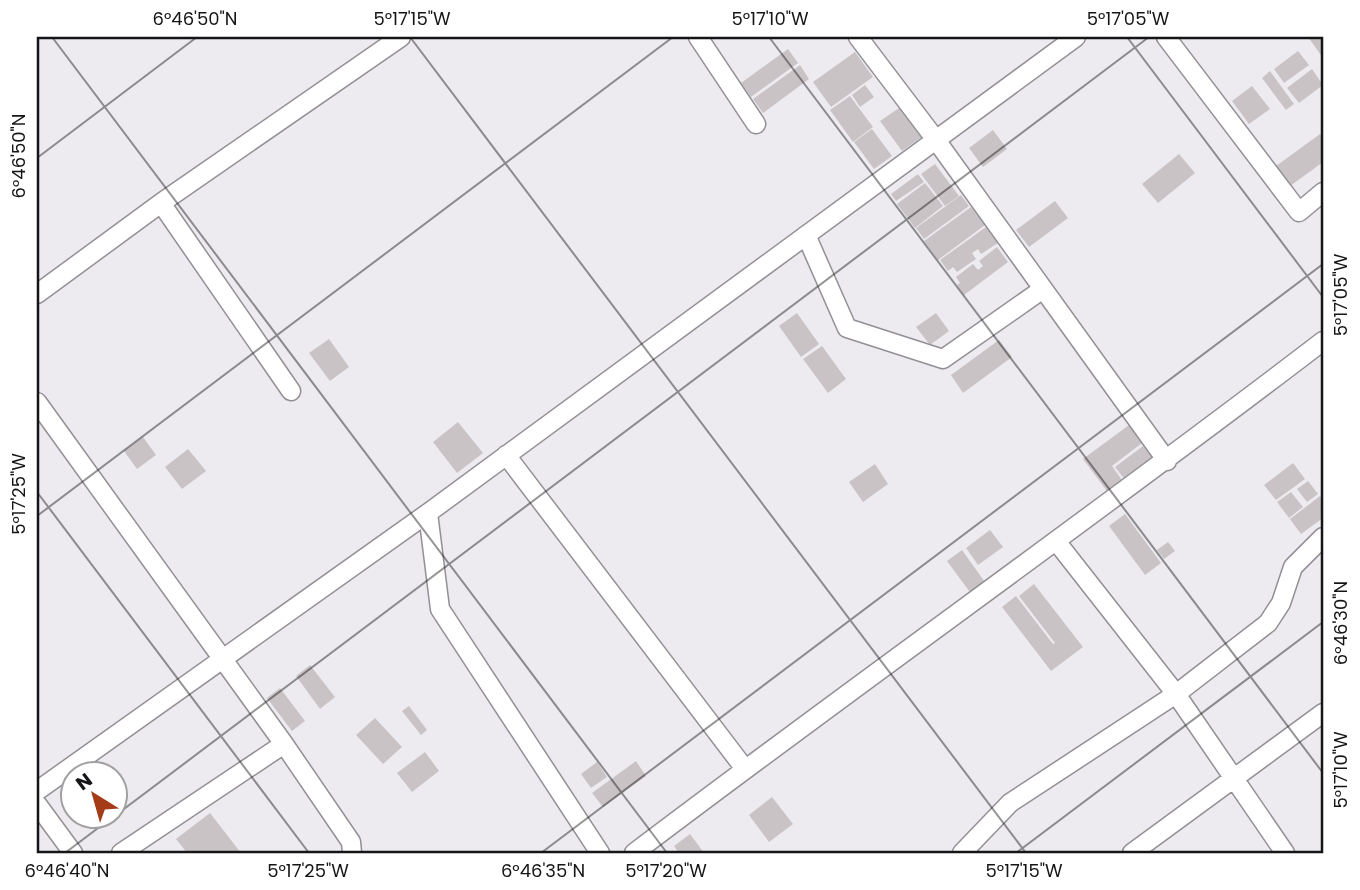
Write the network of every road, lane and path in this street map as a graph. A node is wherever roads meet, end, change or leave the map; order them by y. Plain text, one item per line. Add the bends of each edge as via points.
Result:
1 (401, 37) edge
2 (698, 37) edge
3 (859, 37) edge
4 (1076, 37) edge
5 (1166, 37) edge
6 (756, 124) dead end
7 (936, 140) junction
8 (1323, 192) edge
9 (161, 203) junction
10 (806, 235) junction
11 (1043, 289) junction
12 (37, 295) edge
13 (1323, 341) edge
14 (291, 391) dead end
15 (37, 402) edge
16 (506, 454) junction
17 (1167, 461) junction
18 (428, 513) junction
19 (1323, 537) edge
20 (1056, 541) junction
21 (222, 659) junction
22 (1176, 694) junction
23 (1323, 713) edge
24 (284, 744) junction
25 (745, 769) junction
26 (1233, 778) junction
27 (37, 791) edge
28 (37, 804) edge
29 (73, 853) edge
30 (121, 853) edge
31 (352, 853) edge
32 (600, 853) edge
33 (634, 853) edge
34 (962, 853) edge
35 (1132, 853) edge
36 (1285, 853) edge

1 - 9 street
2 - 6 street
3 - 7 street
4 - 7 street
5 - 8 street via 1298,212
7 - 10 street
7 - 11 street
9 - 12 street
9 - 14 street
10 - 11 street via 847,328 943,359
10 - 16 street
11 - 17 street
13 - 17 street
15 - 21 street
16 - 18 street
16 - 25 street
17 - 20 street
18 - 21 street
18 - 32 street via 440,609
19 - 22 street via 1293,567 1269,623
20 - 22 street
20 - 25 street
21 - 24 street
21 - 27 street
22 - 26 street
22 - 34 street via 1010,803
23 - 26 street
24 - 30 street
24 - 31 street via 351,842
25 - 33 street
26 - 35 street
26 - 36 street
28 - 29 street

